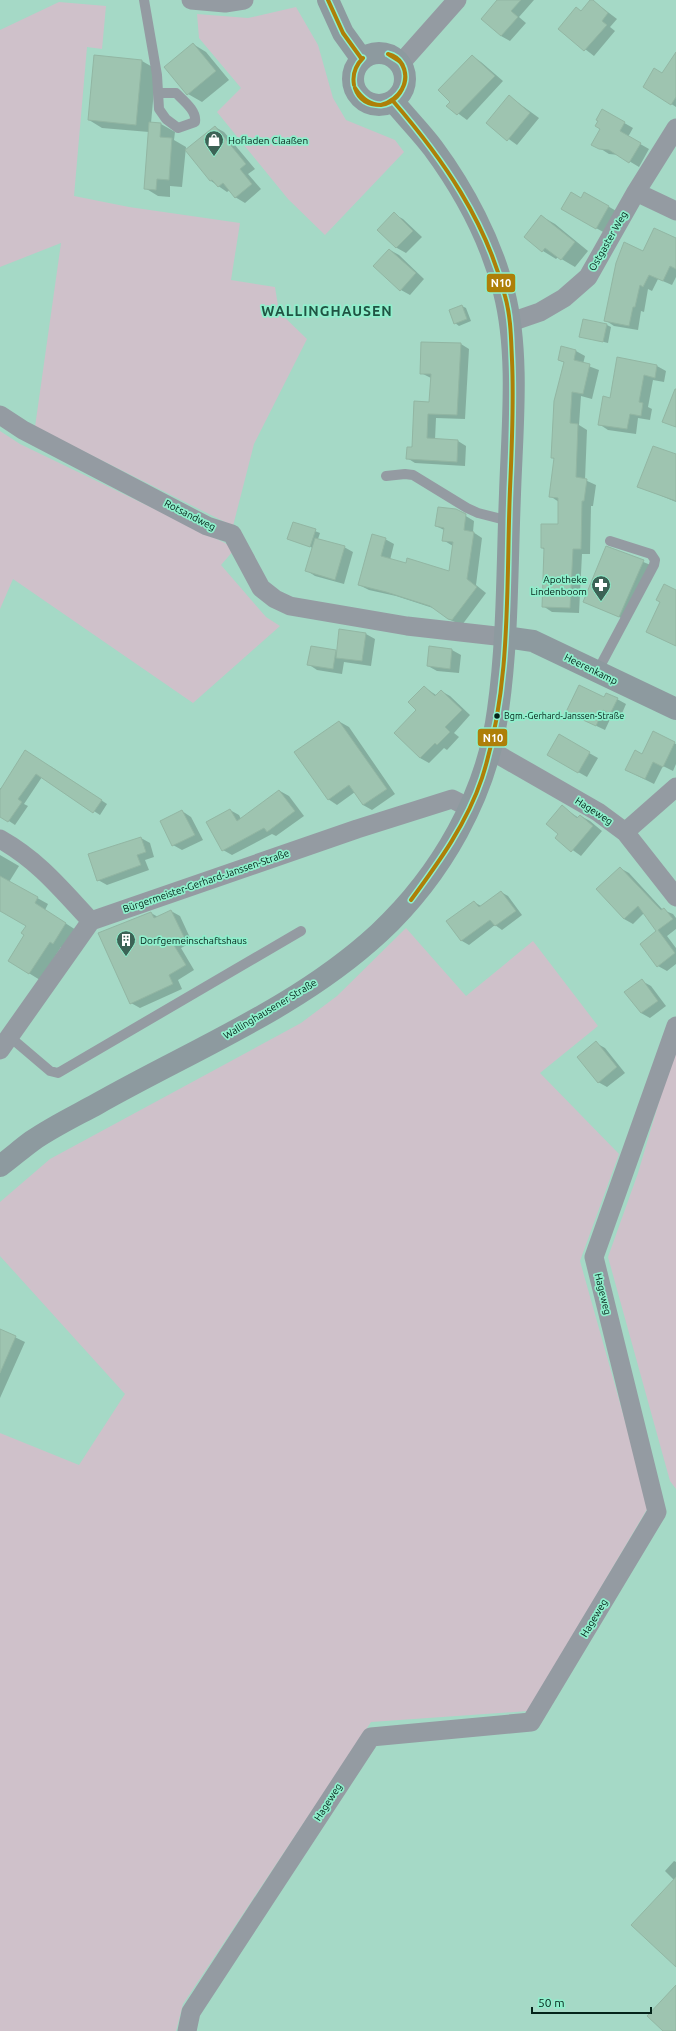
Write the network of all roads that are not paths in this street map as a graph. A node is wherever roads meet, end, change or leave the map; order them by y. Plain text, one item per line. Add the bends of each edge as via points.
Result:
1 (144, 0) edge
2 (191, 0) edge
3 (244, 0) edge
4 (328, 0) edge
5 (457, 0) edge
6 (361, 58) junction
7 (401, 63) junction
8 (159, 93) dead end
9 (393, 101) junction
10 (676, 128) edge
11 (636, 192) junction
12 (676, 211) edge
13 (511, 322) junction
14 (0, 415) edge
15 (386, 476) dead end
16 (509, 521) junction
17 (610, 541) dead end
18 (505, 637) junction
19 (597, 672) junction
20 (676, 709) edge
21 (490, 750) junction
22 (676, 786) edge
23 (470, 808) junction
24 (625, 832) junction
25 (0, 839) edge
26 (676, 897) edge
27 (91, 921) junction
28 (301, 931) dead end
29 (676, 1026) edge
30 (5, 1044) edge
31 (0, 1166) edge
32 (187, 2031) edge

1 - 8 lane
2 - 3 street via 225,3
4 - 6 street via 343,33
5 - 7 street
6 - 7 street via 378,52 387,53
6 - 9 street via 353,74 353,83 361,98 376,105
7 - 9 street via 406,80 400,96
9 - 13 street, Wallinghausener Straße via 433,148 468,203 485,238 504,290
10 - 11 street, Ostgaster Weg
11 - 12 street
11 - 13 street, Ostgaster Weg via 588,277 564,298 540,312
13 - 16 street, Wallinghausener Straße via 513,387
14 - 18 street, Rotsandweg via 23,430 207,526 232,534 261,588 290,606 407,626
15 - 16 lane via 413,475 467,508
16 - 18 street, Wallinghausener Straße
17 - 19 lane via 651,554 655,560
18 - 19 street, Heerenkamp via 533,641
18 - 21 street, Wallinghausener Straße via 498,712
19 - 20 street, Heerenkamp
21 - 23 street, Wallinghausener Straße
21 - 24 street, Hageweg via 598,812
22 - 24 street
23 - 27 street, Bürgermeister-Gerhard-Janssen-Straße via 452,799
23 - 31 street, Wallinghausener Straße via 441,860 411,900 351,957 288,1000 34,1139
24 - 26 street, Hageweg
25 - 27 street via 18,849 47,872
27 - 30 street
28 - 30 lane via 58,1073 50,1071
29 - 32 street, Hageweg via 594,1257 657,1512 531,1722 371,1737 191,2012

